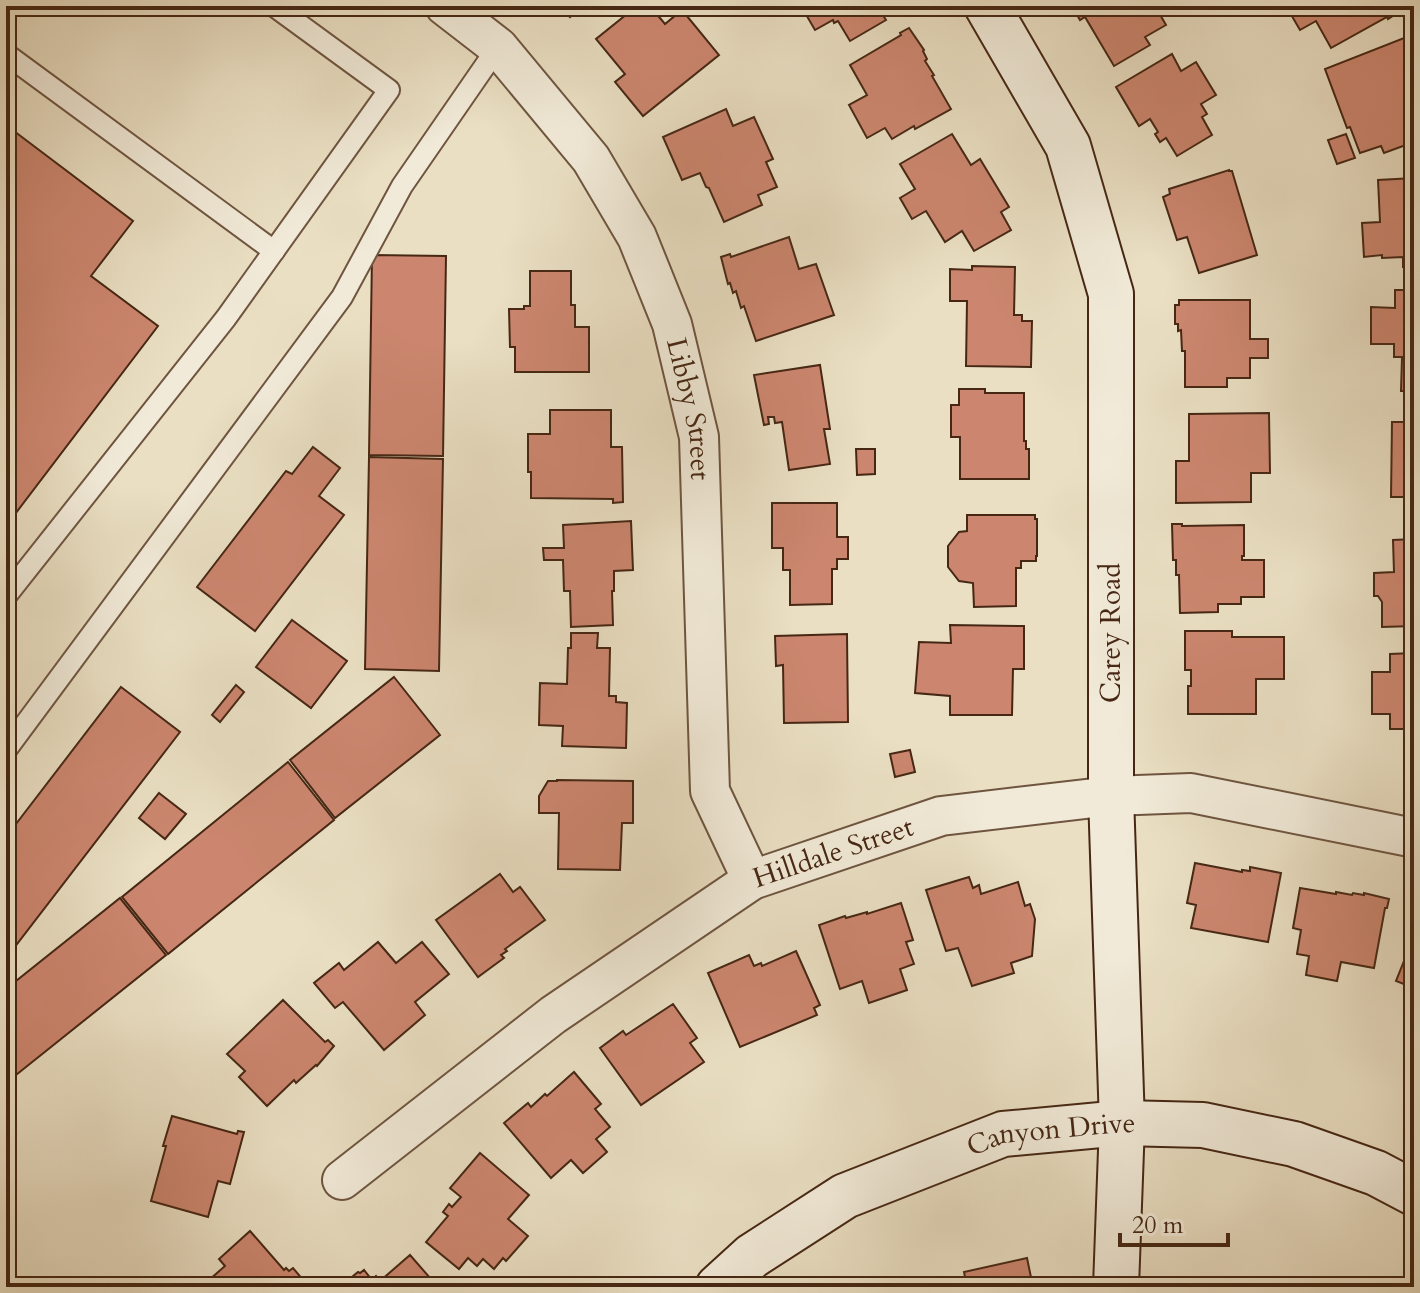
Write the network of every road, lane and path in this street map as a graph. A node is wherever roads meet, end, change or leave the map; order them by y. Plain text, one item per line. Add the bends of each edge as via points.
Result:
1 (274, 6) edge
2 (445, 6) edge
3 (987, 6) edge
4 (498, 47) junction
5 (6, 54) edge
6 (274, 251) junction
7 (6, 596) edge
8 (6, 750) edge
9 (1111, 796) junction
10 (1414, 838) edge
11 (752, 880) junction
12 (1122, 1123) junction
13 (342, 1180) dead end
14 (1414, 1193) edge
15 (718, 1287) edge
16 (1116, 1287) edge

1 - 6 lane via 389,90
2 - 4 street, Libby Street
3 - 9 street, Carey Road via 1068,146 1111,294
4 - 8 lane via 402,186 342,297
4 - 11 street, Libby Street via 591,159 637,237 672,324 699,437 710,791
5 - 6 lane
6 - 7 lane
9 - 10 street, Hilldale Street via 1191,793
9 - 11 street, Hilldale Street via 941,816
9 - 12 street, Carey Road
11 - 13 street, Hilldale Street via 553,1015
12 - 14 street, Canyon Drive via 1203,1125 1294,1144 1376,1173
12 - 15 street, Canyon Drive via 1003,1134 845,1196 752,1256
12 - 16 street, Carey Road

